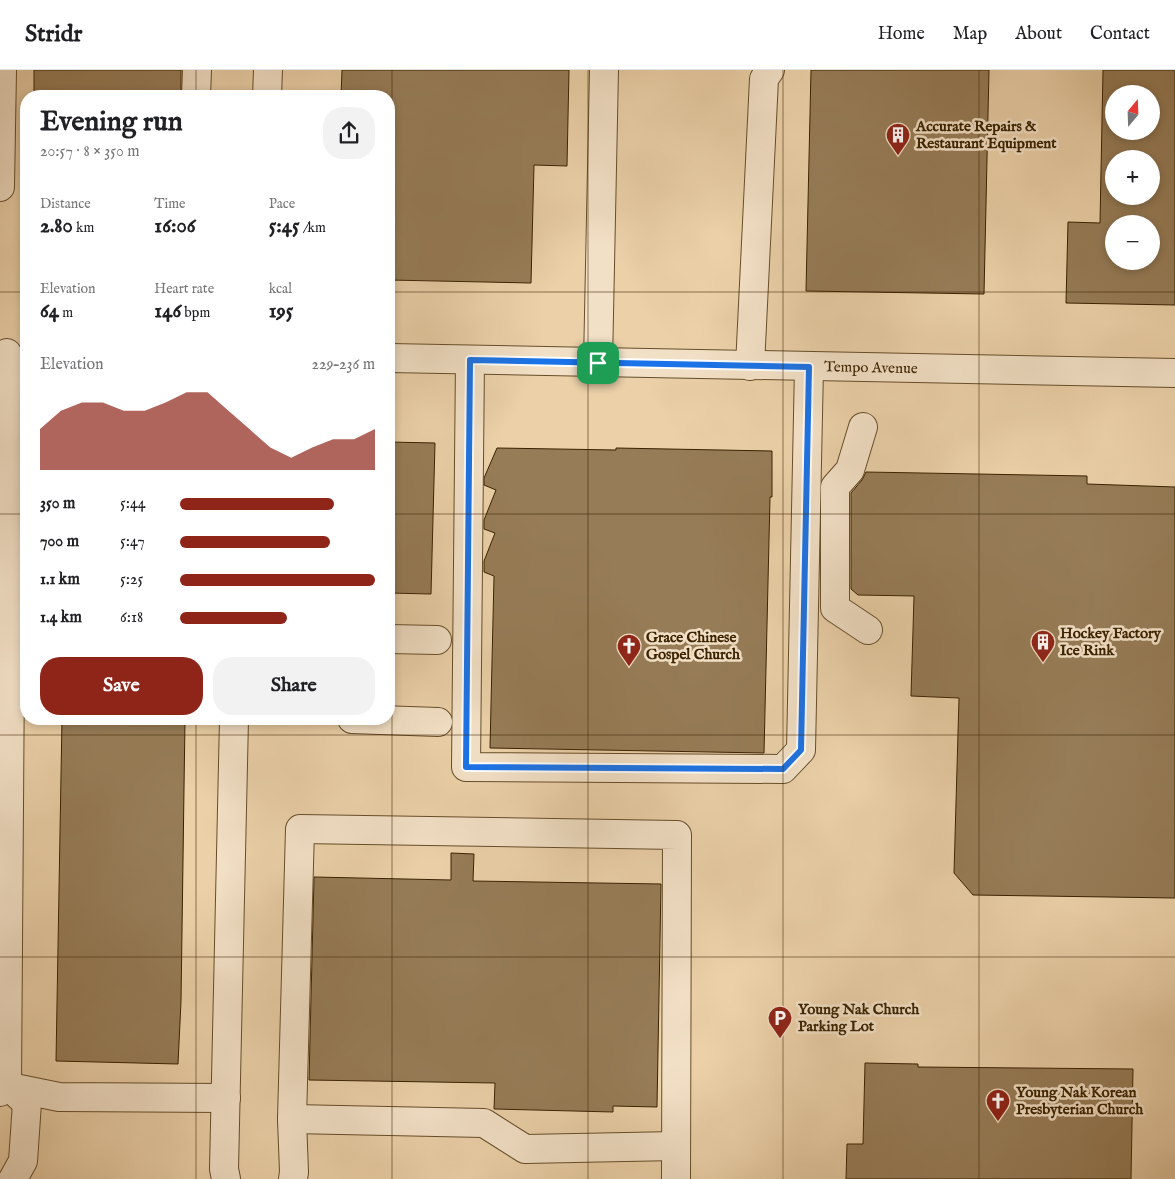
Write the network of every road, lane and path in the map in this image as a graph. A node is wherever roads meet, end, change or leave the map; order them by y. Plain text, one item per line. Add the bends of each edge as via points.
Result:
1 (2, 70) edge
2 (196, 70) edge
3 (268, 70) edge
4 (604, 70) edge
5 (770, 70) edge
6 (196, 90) edge
7 (267, 90) edge
8 (0, 187) edge
9 (11, 353) edge
10 (395, 358) edge
11 (470, 360) junction
12 (598, 363) junction
13 (750, 366) junction
14 (809, 367) junction
15 (1175, 373) edge
16 (863, 427) dead end
17 (868, 630) dead end
18 (395, 638) edge
19 (437, 640) dead end
20 (395, 720) edge
21 (438, 722) dead end
22 (234, 725) edge
23 (2, 1087) edge
24 (226, 1098) junction
25 (292, 1118) junction
26 (676, 1146) junction
27 (13, 1179) edge
28 (226, 1179) edge
29 (293, 1179) edge
30 (676, 1179) edge

1 - 8 street
2 - 6 street
3 - 7 street
4 - 12 street
5 - 13 street via 764,80
9 - 23 street
10 - 11 street, Tempo Avenue
11 - 12 street, Tempo Avenue
11 - 14 street via 466,767 783,769 801,750
12 - 13 street, Tempo Avenue
13 - 14 street, Tempo Avenue
14 - 15 street, Tempo Avenue
16 - 17 street via 850,470 835,487 834,590 835,608
18 - 19 street
20 - 21 street
22 - 24 street
23 - 24 street via 59,1097
23 - 27 street via 27,1104 23,1161
24 - 28 street
25 - 26 street via 484,1123 524,1149
25 - 26 street via 300,829 677,835
25 - 29 street
26 - 30 street

